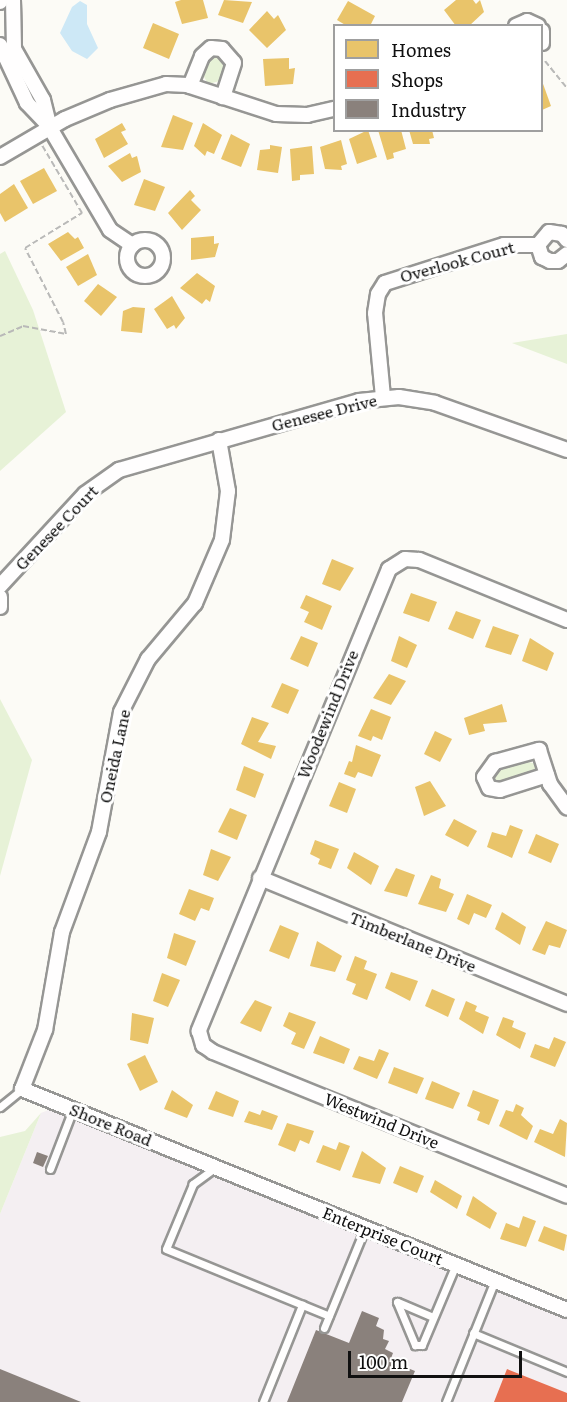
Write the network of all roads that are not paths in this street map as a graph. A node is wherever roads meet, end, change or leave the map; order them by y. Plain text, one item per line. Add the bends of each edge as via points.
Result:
1 (13, 0) edge
2 (0, 45) edge
3 (190, 86) junction
4 (223, 97) junction
5 (333, 109) edge
6 (50, 128) junction
7 (0, 157) edge
8 (567, 240) edge
9 (132, 245) dead end
10 (538, 245) junction
11 (567, 254) edge
12 (383, 397) junction
13 (219, 440) junction
14 (567, 450) edge
15 (0, 586) edge
16 (0, 597) edge
17 (0, 607) edge
18 (567, 620) edge
19 (547, 776) dead end
20 (567, 807) edge
21 (260, 878) junction
22 (567, 1004) edge
23 (200, 1039) joint
24 (22, 1089) junction
25 (0, 1107) edge
26 (74, 1109) junction
27 (199, 1160) joint
28 (216, 1167) junction
29 (50, 1169) dead end
30 (567, 1196) edge
31 (365, 1228) junction
32 (456, 1264) junction
33 (495, 1280) junction
34 (302, 1305) junction
35 (567, 1310) edge
36 (329, 1316) junction
37 (433, 1317) junction
38 (324, 1328) dead end
39 (473, 1333) junction
40 (567, 1372) edge
41 (263, 1402) edge
42 (446, 1402) edge

1 - 6 street via 14,49 43,100
2 - 6 street via 27,103
3 - 4 street
3 - 4 street via 202,56 211,48 222,49 234,63
3 - 6 street via 154,86 110,100
4 - 5 street via 276,114 307,115
6 - 7 street
6 - 9 street via 110,230
8 - 10 street, Overlook Court via 558,232 549,232
10 - 11 street, Overlook Court via 540,253 550,261 558,261
10 - 12 street, Overlook Court via 504,245 385,283 378,294 375,313
12 - 13 street, Genesee Drive
12 - 14 street, Genesee Drive via 435,403
13 - 15 street, Genesee Court via 141,461 100,481
13 - 24 street, Oneida Lane via 228,491 222,540 195,603 148,659 125,702 114,737 99,832 60,939 45,1030
16 - 17 street
18 - 21 street, Woodewind Drive via 418,560 396,562 380,587
19 - 20 street
21 - 22 street, Timberlane Drive
21 - 23 street, Woodewind Drive via 202,1023
23 - 30 street, Westwind Drive via 213,1052
24 - 25 lane
24 - 26 street, Shore Road
26 - 27 street, Shore Road
26 - 29 lane
27 - 28 street, Enterprise Court
28 - 31 street, Enterprise Court
28 - 34 lane via 193,1184 166,1249
31 - 32 street, Enterprise Court
31 - 36 lane
32 - 33 street, Enterprise Court
32 - 37 lane
33 - 35 street, Enterprise Court
33 - 39 lane
34 - 36 lane
34 - 41 lane
36 - 38 lane
37 - 37 lane via 422,1345 415,1346 397,1302
39 - 40 lane
39 - 42 lane

